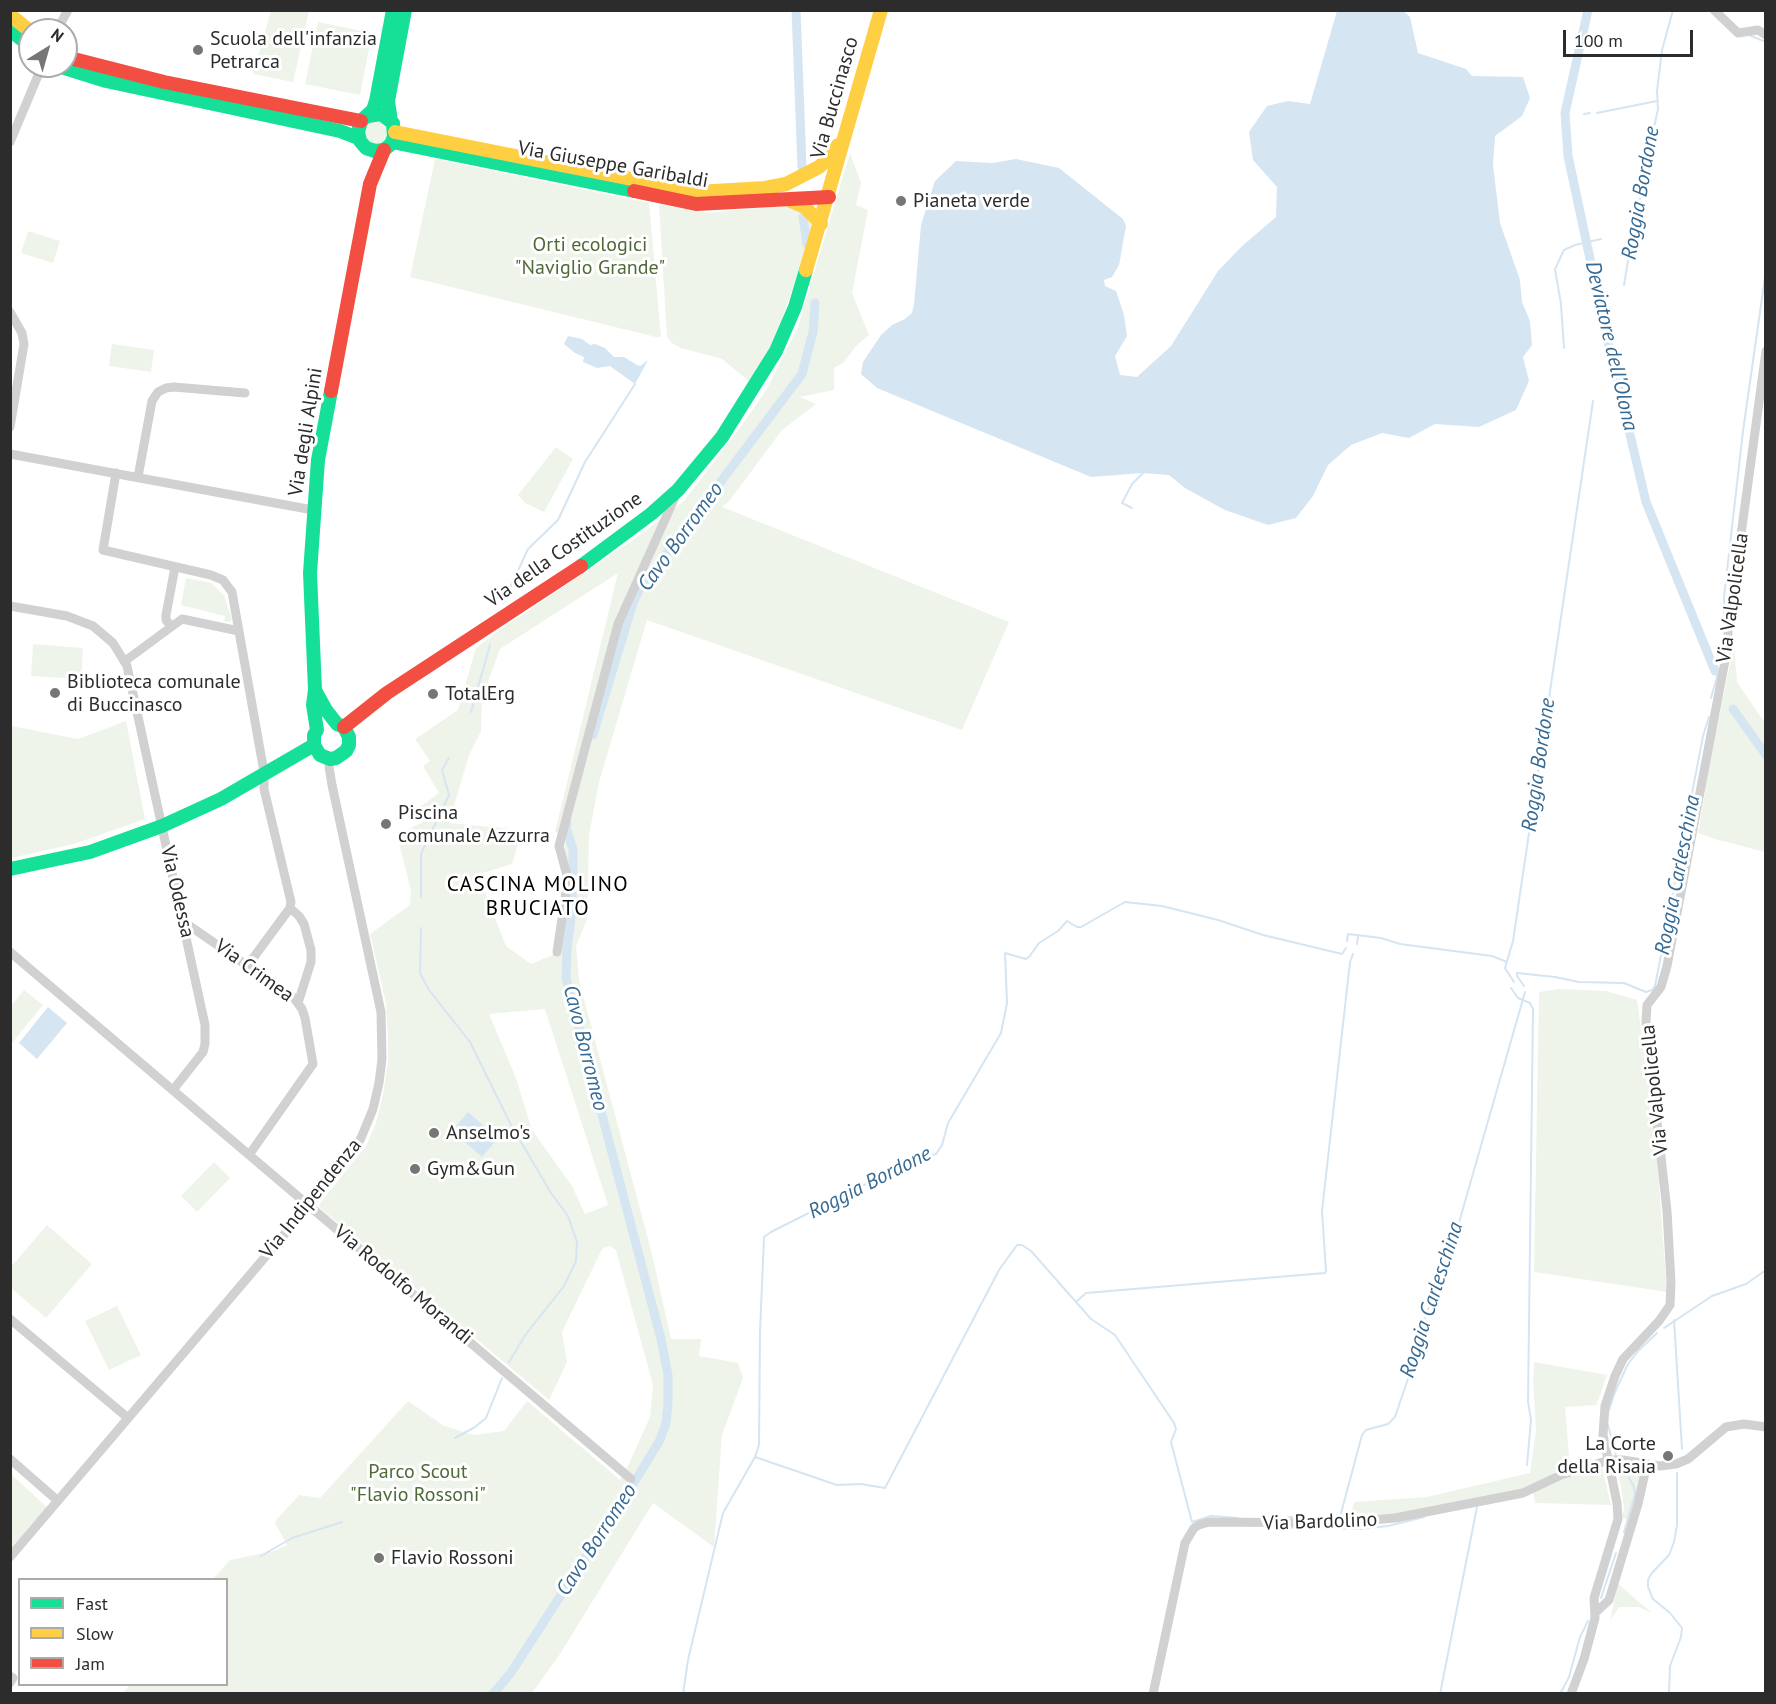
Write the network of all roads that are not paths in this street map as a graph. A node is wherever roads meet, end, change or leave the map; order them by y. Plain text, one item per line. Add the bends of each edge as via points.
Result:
1 (393, 10) edge
2 (405, 10) edge
3 (881, 10) edge
4 (1714, 10) edge
5 (1766, 35) edge
6 (78, 60) edge
7 (78, 72) edge
8 (36, 78) edge
9 (364, 119) junction
10 (12, 131) edge
11 (390, 136) junction
12 (843, 138) junction
13 (10, 142) edge
14 (362, 143) junction
15 (797, 180) junction
16 (370, 184) junction
17 (830, 191) junction
18 (786, 199) junction
19 (821, 224) junction
20 (10, 312) edge
21 (1766, 351) edge
22 (245, 393) dead end
23 (10, 427) edge
24 (10, 454) edge
25 (116, 473) junction
26 (138, 477) junction
27 (678, 490) junction
28 (313, 510) junction
29 (175, 567) junction
30 (10, 606) edge
31 (171, 626) junction
32 (239, 631) junction
33 (125, 661) junction
34 (315, 690) junction
35 (340, 725) junction
36 (317, 730) junction
37 (314, 745) junction
38 (330, 759) junction
39 (264, 772) junction
40 (162, 826) junction
41 (10, 870) edge
42 (290, 908) junction
43 (184, 921) junction
44 (10, 952) edge
45 (556, 952) dead end
46 (248, 965) junction
47 (298, 1003) junction
48 (173, 1090) junction
49 (249, 1155) junction
50 (309, 1205) junction
51 (10, 1319) edge
52 (128, 1418) junction
53 (1766, 1427) edge
54 (10, 1459) edge
55 (1609, 1460) junction
56 (1647, 1464) junction
57 (631, 1479) dead end
58 (58, 1501) junction
59 (10, 1557) edge
60 (1595, 1613) junction
61 (10, 1676) edge
62 (10, 1683) edge
63 (1153, 1694) edge
64 (1571, 1694) edge

1 - 9 street via 376,101
2 - 11 street, Via degli Alpini via 388,101
3 - 12 street, Via Buccinasco
4 - 5 street via 1738,33 1758,30
6 - 9 street via 164,82
7 - 14 street via 340,131
8 - 10 street
9 - 11 street via 381,114
9 - 14 street via 358,129
10 - 13 street
11 - 14 street via 375,151
11 - 15 street, Via Giuseppe Garibaldi via 680,190 765,188
11 - 16 street, Via degli Alpini
11 - 18 street, Via Giuseppe Garibaldi via 696,204
12 - 15 street via 819,167
12 - 17 street, Via Buccinasco
14 - 16 street, Via degli Alpini via 369,159
15 - 17 street via 823,179
16 - 28 street, Via degli Alpini via 318,460
17 - 18 street, Via Giuseppe Garibaldi
17 - 19 street, Via della Costituzione
18 - 19 street via 806,207
19 - 27 street, Via della Costituzione via 795,308 776,351 722,437
20 - 23 street via 24,344
21 - 55 street, Via Valpolicella via 1728,645 1667,966 1661,987 1649,1000 1647,1011 1667,1211 1670,1305 1623,1359 1614,1376 1603,1420
22 - 26 street via 174,387 158,392 152,401
24 - 25 street
25 - 26 street
25 - 29 street via 102,550
26 - 28 street
27 - 35 street, Via della Costituzione via 598,555
27 - 45 street via 618,624 558,846 568,879
28 - 34 street, Via degli Alpini via 310,573
29 - 31 street via 166,615
29 - 32 street via 223,580 232,592
30 - 33 street via 67,616 93,626 113,643
31 - 32 street via 188,619
31 - 33 street
32 - 39 street
33 - 40 street, Via Odessa
34 - 35 street
34 - 36 street, Via degli Alpini
35 - 36 street via 325,724
35 - 38 street via 349,737 349,745 341,756
36 - 37 street
37 - 38 street via 320,755
37 - 39 street
38 - 50 street, Via Indipendenza via 331,782 381,1012 382,1059 373,1109 361,1138 351,1156
39 - 40 street via 221,799
39 - 42 street via 264,789
40 - 41 street via 90,852
40 - 43 street, Via Odessa
42 - 46 street
42 - 47 street via 304,924 311,950
43 - 46 street, Via Crimea
43 - 48 street, Via Odessa via 206,1035 202,1052
44 - 48 street, Via Rodolfo Morandi
46 - 47 street, Via Crimea
47 - 49 street, Via Crimea via 305,1018 313,1064
48 - 49 street, Via Rodolfo Morandi
49 - 50 street, Via Rodolfo Morandi
50 - 52 street, Via Indipendenza
50 - 57 street, Via Rodolfo Morandi
51 - 52 street
52 - 58 street, Via Indipendenza
53 - 56 street, Via Bardolino via 1726,1427 1688,1459 1660,1466
54 - 58 street
55 - 56 street, Via Bardolino
55 - 60 street via 1618,1519 1594,1598
55 - 63 street, Via Bardolino via 1561,1474 1523,1493 1377,1521 1199,1525 1185,1544
56 - 60 street via 1609,1600
58 - 59 street, Via Indipendenza
60 - 64 street
61 - 62 street

